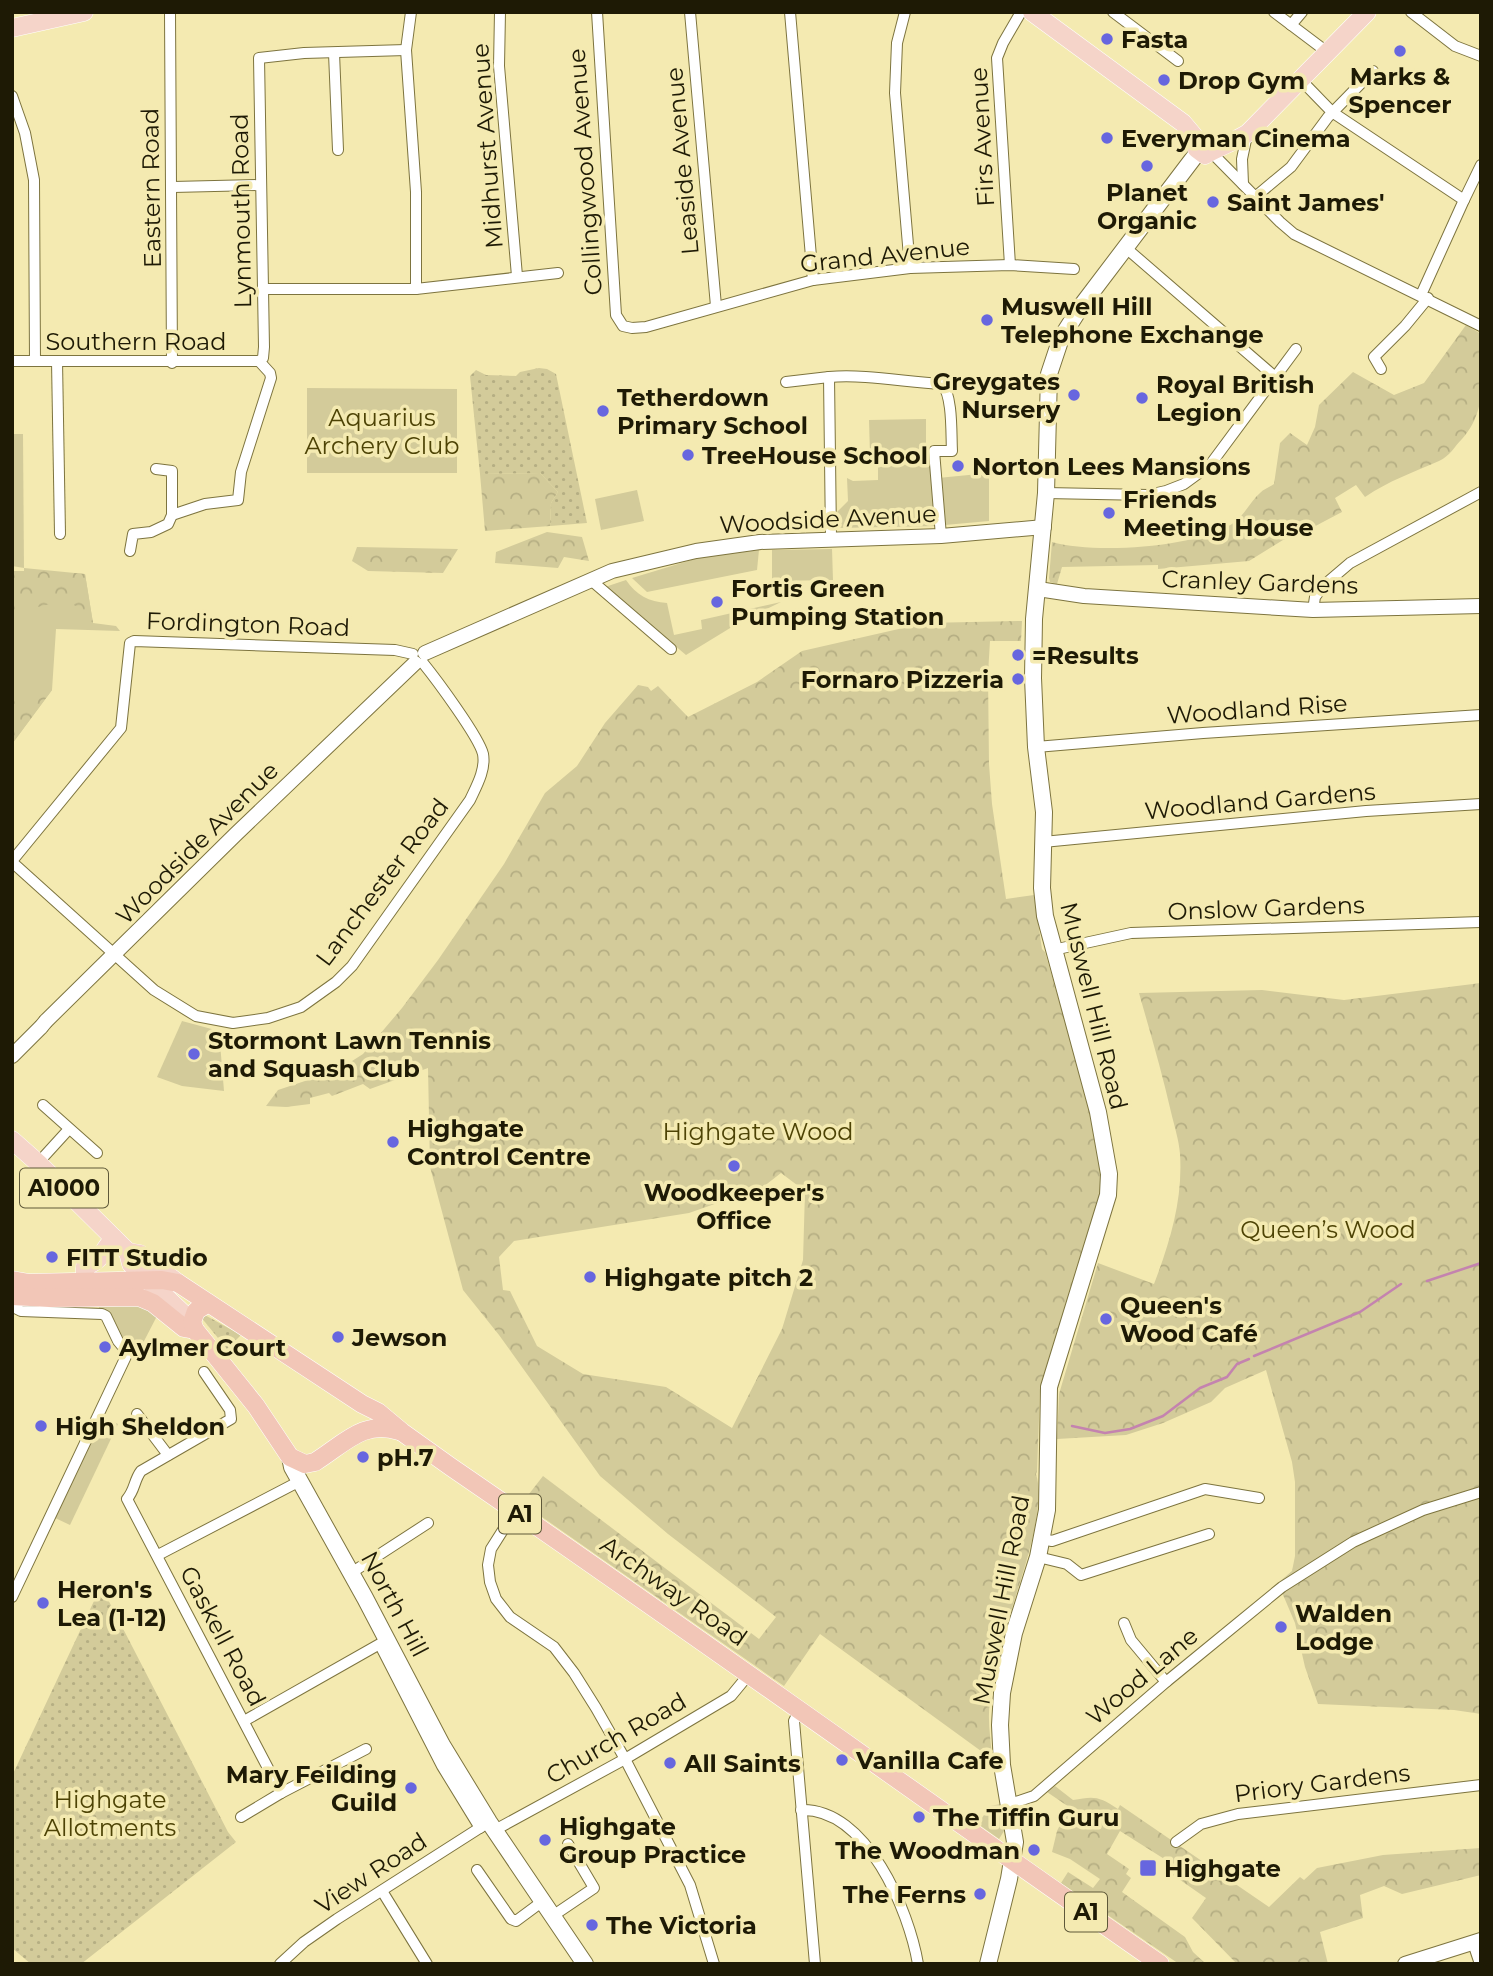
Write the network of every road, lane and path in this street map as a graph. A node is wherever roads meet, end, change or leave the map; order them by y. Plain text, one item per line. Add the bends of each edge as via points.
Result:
1 (85, 12) edge
2 (170, 12) edge
3 (411, 12) edge
4 (500, 12) edge
5 (597, 12) edge
6 (690, 12) edge
7 (789, 12) edge
8 (905, 12) edge
9 (1021, 12) edge
10 (1032, 12) edge
11 (1113, 12) edge
12 (1274, 12) edge
13 (1302, 12) edge
14 (1367, 12) edge
15 (1411, 12) edge
16 (1291, 24) junction
17 (12, 28) edge
18 (406, 50) junction
19 (1327, 52) junction
20 (334, 53) junction
21 (1481, 56) edge
22 (1178, 61) dead end
23 (1373, 71) dead end
24 (1299, 78) junction
25 (12, 96) edge
26 (1332, 113) junction
27 (1248, 133) junction
28 (1205, 149) junction
29 (338, 150) dead end
30 (1481, 164) edge
31 (1243, 184) junction
32 (261, 185) junction
33 (173, 187) junction
34 (1255, 197) junction
35 (1464, 200) junction
36 (1126, 248) junction
37 (1010, 265) junction
38 (910, 268) junction
39 (1074, 269) dead end
40 (558, 273) dead end
41 (517, 276) junction
42 (813, 280) junction
43 (264, 289) junction
44 (416, 289) junction
45 (1424, 297) junction
46 (716, 306) junction
47 (623, 326) joint
48 (1481, 326) edge
49 (1296, 349) dead end
50 (12, 361) edge
51 (35, 361) junction
52 (57, 361) junction
53 (259, 361) junction
54 (172, 363) junction
55 (1381, 369) dead end
56 (1274, 376) junction
57 (829, 377) junction
58 (786, 382) dead end
59 (156, 469) dead end
60 (1481, 492) edge
61 (1046, 493) junction
62 (172, 515) junction
63 (1044, 527) junction
64 (60, 534) dead end
65 (941, 536) junction
66 (831, 538) junction
67 (130, 551) dead end
68 (592, 581) junction
69 (1038, 589) junction
70 (1481, 606) edge
71 (1313, 610) junction
72 (671, 649) dead end
73 (419, 658) junction
74 (1481, 715) edge
75 (1036, 747) junction
76 (1481, 804) edge
77 (1043, 842) junction
78 (12, 862) edge
79 (1481, 922) edge
80 (1053, 950) junction
81 (116, 954) junction
82 (12, 1056) edge
83 (43, 1105) dead end
84 (69, 1129) junction
85 (12, 1140) edge
86 (97, 1153) dead end
87 (38, 1163) junction
88 (114, 1238) junction
89 (128, 1252) junction
90 (149, 1279) junction
91 (85, 1281) junction
92 (178, 1283) junction
93 (13, 1291) edge
94 (208, 1303) junction
95 (193, 1326) junction
96 (204, 1373) dead end
97 (362, 1404) junction
98 (137, 1414) dead end
99 (361, 1432) junction
100 (402, 1432) junction
101 (168, 1455) junction
102 (308, 1473) junction
103 (1481, 1492) edge
104 (1259, 1499) dead end
105 (515, 1511) junction
106 (428, 1523) dead end
107 (1209, 1534) dead end
108 (1042, 1539) junction
109 (158, 1555) junction
110 (1038, 1557) junction
111 (351, 1573) junction
112 (12, 1597) edge
113 (1124, 1623) dead end
114 (383, 1642) junction
115 (750, 1674) junction
116 (1166, 1682) junction
117 (800, 1709) junction
118 (244, 1721) junction
119 (366, 1749) dead end
120 (625, 1759) junction
121 (1481, 1786) edge
122 (281, 1793) junction
123 (1010, 1804) junction
124 (801, 1810) junction
125 (241, 1817) dead end
126 (488, 1826) junction
127 (1176, 1842) dead end
128 (568, 1844) dead end
129 (1012, 1861) junction
130 (477, 1870) dead end
131 (383, 1891) junction
132 (543, 1901) junction
133 (554, 1915) junction
134 (1477, 1942) edge
135 (280, 1964) edge
136 (427, 1964) edge
137 (585, 1964) edge
138 (714, 1964) edge
139 (815, 1964) edge
140 (918, 1964) edge
141 (988, 1964) edge
142 (1160, 1964) edge
143 (1405, 1964) edge
144 (1480, 1964) edge

1 - 17 main road
2 - 33 street, Eastern Road
3 - 18 street
4 - 41 street, Midhurst Avenue via 499,66
5 - 47 street, Collingwood Avenue via 616,315
6 - 46 street, Leaside Avenue
7 - 42 street
8 - 38 street via 897,43 895,93
9 - 37 street, Firs Avenue via 997,58
10 - 28 main road via 1183,123
11 - 22 street
12 - 16 street
13 - 16 street
14 - 19 main road
15 - 21 street via 1455,46
16 - 19 street
18 - 20 street
18 - 44 street via 416,192
19 - 24 main road
20 - 29 street
20 - 32 street, Lynmouth Road via 259,58
23 - 26 street
24 - 26 street
24 - 27 main road
25 - 51 street via 34,180
26 - 34 street via 1291,167
26 - 35 street
27 - 28 main road via 1227,145
27 - 31 street
28 - 31 street
28 - 36 main road, Muswell Hill Road
30 - 35 street
31 - 34 street
32 - 33 street
32 - 43 street, Lynmouth Road
33 - 54 street, Eastern Road
34 - 45 street via 1294,234
35 - 45 street
36 - 56 street
36 - 61 main road, Muswell Hill Road via 1082,305 1054,355 1049,374
37 - 38 street, Grand Avenue
37 - 39 street, Grand Avenue
38 - 42 street, Grand Avenue
40 - 41 street
41 - 44 street
42 - 46 street, Grand Avenue
43 - 44 street
43 - 53 street, Lynmouth Road via 264,354
45 - 48 street
45 - 55 street via 1405,326 1374,357
46 - 47 street, Grand Avenue via 646,327
49 - 56 street
50 - 51 street, Southern Road
51 - 52 street, Southern Road
52 - 54 street, Southern Road
52 - 64 street
53 - 54 street, Southern Road
53 - 62 street via 271,378 241,472 238,500
56 - 61 street via 1210,465 1184,484 1148,495
57 - 58 street
57 - 65 street via 942,384 946,389 952,451 934,451
57 - 66 street
59 - 62 street via 172,471
60 - 71 street via 1350,563 1323,586
61 - 63 main road, Muswell Hill Road
62 - 67 street via 168,524 133,534
63 - 65 street, Woodside Avenue
63 - 69 main road, Muswell Hill Road
65 - 66 street, Woodside Avenue
66 - 68 street, Woodside Avenue via 696,551 629,565
68 - 72 street
68 - 73 street, Woodside Avenue
69 - 71 street, Cranley Gardens
69 - 75 main road, Muswell Hill Road via 1033,634
70 - 71 street, Cranley Gardens
73 - 78 street, Fordington Road via 395,650 130,643 121,727
73 - 81 street, Woodside Avenue
73 - 81 street, Lanchester Road via 470,730 483,753 483,769 470,800 336,982 301,1007 233,1023 195,1016 154,990
74 - 75 street, Woodland Rise
75 - 77 main road, Muswell Hill Road
76 - 77 street, Woodland Gardens
77 - 80 main road, Muswell Hill Road via 1043,897
78 - 81 street, Fordington Road
79 - 80 street, Onslow Gardens via 1131,933
80 - 108 main road, Muswell Hill Road via 1098,1112 1109,1174 1108,1195 1049,1387
81 - 82 street, Woodside Avenue, bridge
83 - 84 street
84 - 86 street
84 - 87 street
85 - 87 main road, A1000
87 - 88 main road, A1000
88 - 89 main road, A1000
88 - 91 main road, A1000 via 95,1264 85,1266
89 - 90 main road, A1000 via 131,1264
89 - 92 main road, A1000 via 141,1254
90 - 91 highway, A1
90 - 92 highway, Archway Road / A1
90 - 95 main road, A1000
91 - 93 highway, A1 via 29,1283
92 - 94 highway, Archway Road / A1
93 - 95 highway via 59,1298 139,1297 184,1328
93 - 112 street via 15,1308 22,1311 106,1316 118,1341 128,1350
94 - 95 highway via 195,1311
94 - 97 highway, Archway Road / A1
95 - 102 highway via 290,1457 304,1464
96 - 101 street via 230,1410 231,1419
97 - 99 highway via 366,1418
97 - 100 highway, Archway Road / A1
98 - 101 street
99 - 100 highway via 378,1426
99 - 102 highway
100 - 105 highway, Archway Road / A1
101 - 109 street, Gaskell Road via 141,1471 127,1499
102 - 109 street
102 - 111 main road, North Hill via 315,1509
103 - 116 street, Wood Lane via 1423,1510 1353,1542 1282,1587
104 - 108 street via 1205,1489 1052,1541
105 - 115 highway, Archway Road / A1
105 - 120 street via 491,1549 488,1565 496,1599 510,1617 554,1647
106 - 111 street
107 - 110 street via 1081,1575 1067,1564
108 - 110 main road, Muswell Hill Road
109 - 118 street, Gaskell Road
110 - 123 main road, Muswell Hill Road via 1014,1633 1002,1693 1002,1765
111 - 114 main road, North Hill
113 - 116 street via 1131,1640
114 - 118 street
114 - 126 main road, North Hill
115 - 117 highway, Archway Road / A1
115 - 120 street, Church Road via 731,1696
116 - 123 street, Wood Lane via 1034,1796
117 - 124 street via 794,1721
117 - 129 highway, Archway Road / A1
118 - 122 street, Gaskell Road
119 - 122 street
120 - 126 street, Church Road
120 - 138 street via 690,1885
121 - 127 street, Priory Gardens via 1238,1814 1201,1824
122 - 125 street
123 - 129 main road, Muswell Hill Road via 1015,1842
124 - 139 street
124 - 140 street via 816,1811 848,1829 881,1866 904,1910
126 - 131 street, View Road
126 - 132 main road, North Hill
128 - 133 street via 594,1888
129 - 141 main road, Muswell Hill Road
129 - 142 highway, Archway Road / A1
130 - 132 street via 511,1919 516,1921
131 - 135 street, View Road via 304,1942
131 - 136 street
132 - 133 main road, North Hill
133 - 137 main road, North Hill
134 - 143 street
134 - 144 street

